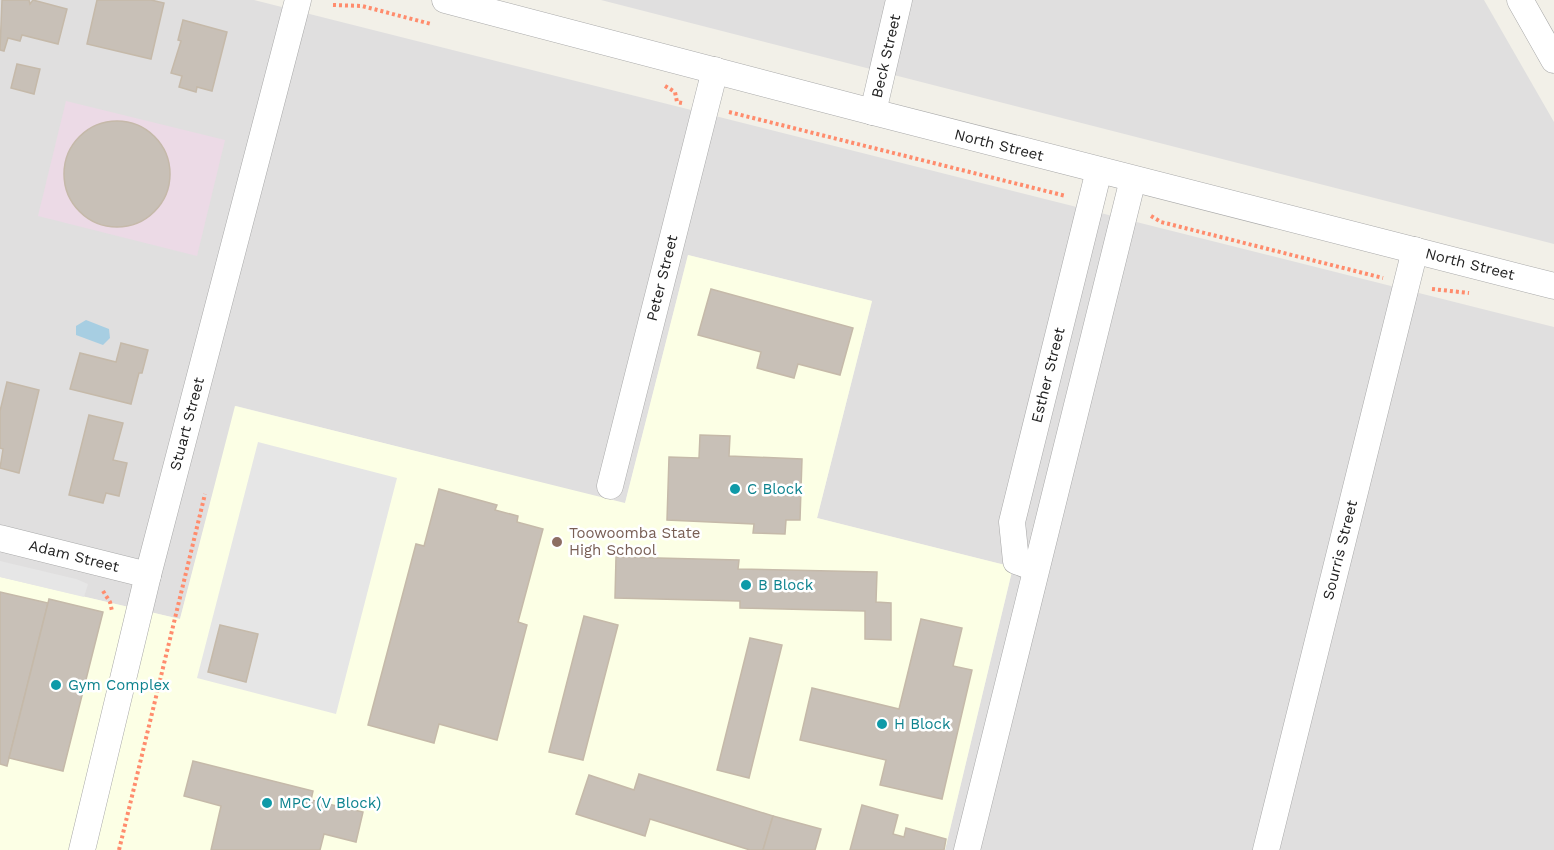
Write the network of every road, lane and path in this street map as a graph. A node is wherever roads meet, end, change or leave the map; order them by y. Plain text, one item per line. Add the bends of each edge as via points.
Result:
1 (298, 0) edge
2 (445, 0) edge
3 (899, 0) edge
4 (1520, 0) edge
5 (1554, 60) edge
6 (715, 70) junction
7 (723, 111) dead end
8 (873, 112) junction
9 (1099, 170) junction
10 (1133, 179) junction
11 (1072, 197) dead end
12 (1148, 213) dead end
13 (1415, 250) junction
14 (1407, 283) junction
15 (1554, 286) edge
16 (1477, 293) dead end
17 (610, 486) dead end
18 (205, 494) dead end
19 (0, 538) edge
20 (1035, 568) junction
21 (148, 574) junction
22 (82, 850) edge
23 (118, 850) edge
24 (966, 850) edge
25 (1266, 850) edge

1 - 21 street, Stuart Street
2 - 6 street, North Street
3 - 8 street, Beck Street
4 - 5 street
6 - 8 street, North Street
6 - 17 street, Peter Street
7 - 11 path
8 - 9 street, North Street
9 - 10 street, North Street
9 - 20 street, Esther Street via 1012,522 1016,561
10 - 13 street, North Street
10 - 20 street
12 - 14 path via 1161,222
13 - 14 street, Sourris Street
13 - 15 street, North Street
14 - 16 path via 1446,292
14 - 25 street, Sourris Street
18 - 23 path
19 - 21 street, Adam Street
20 - 24 street
21 - 22 street, Stuart Street

